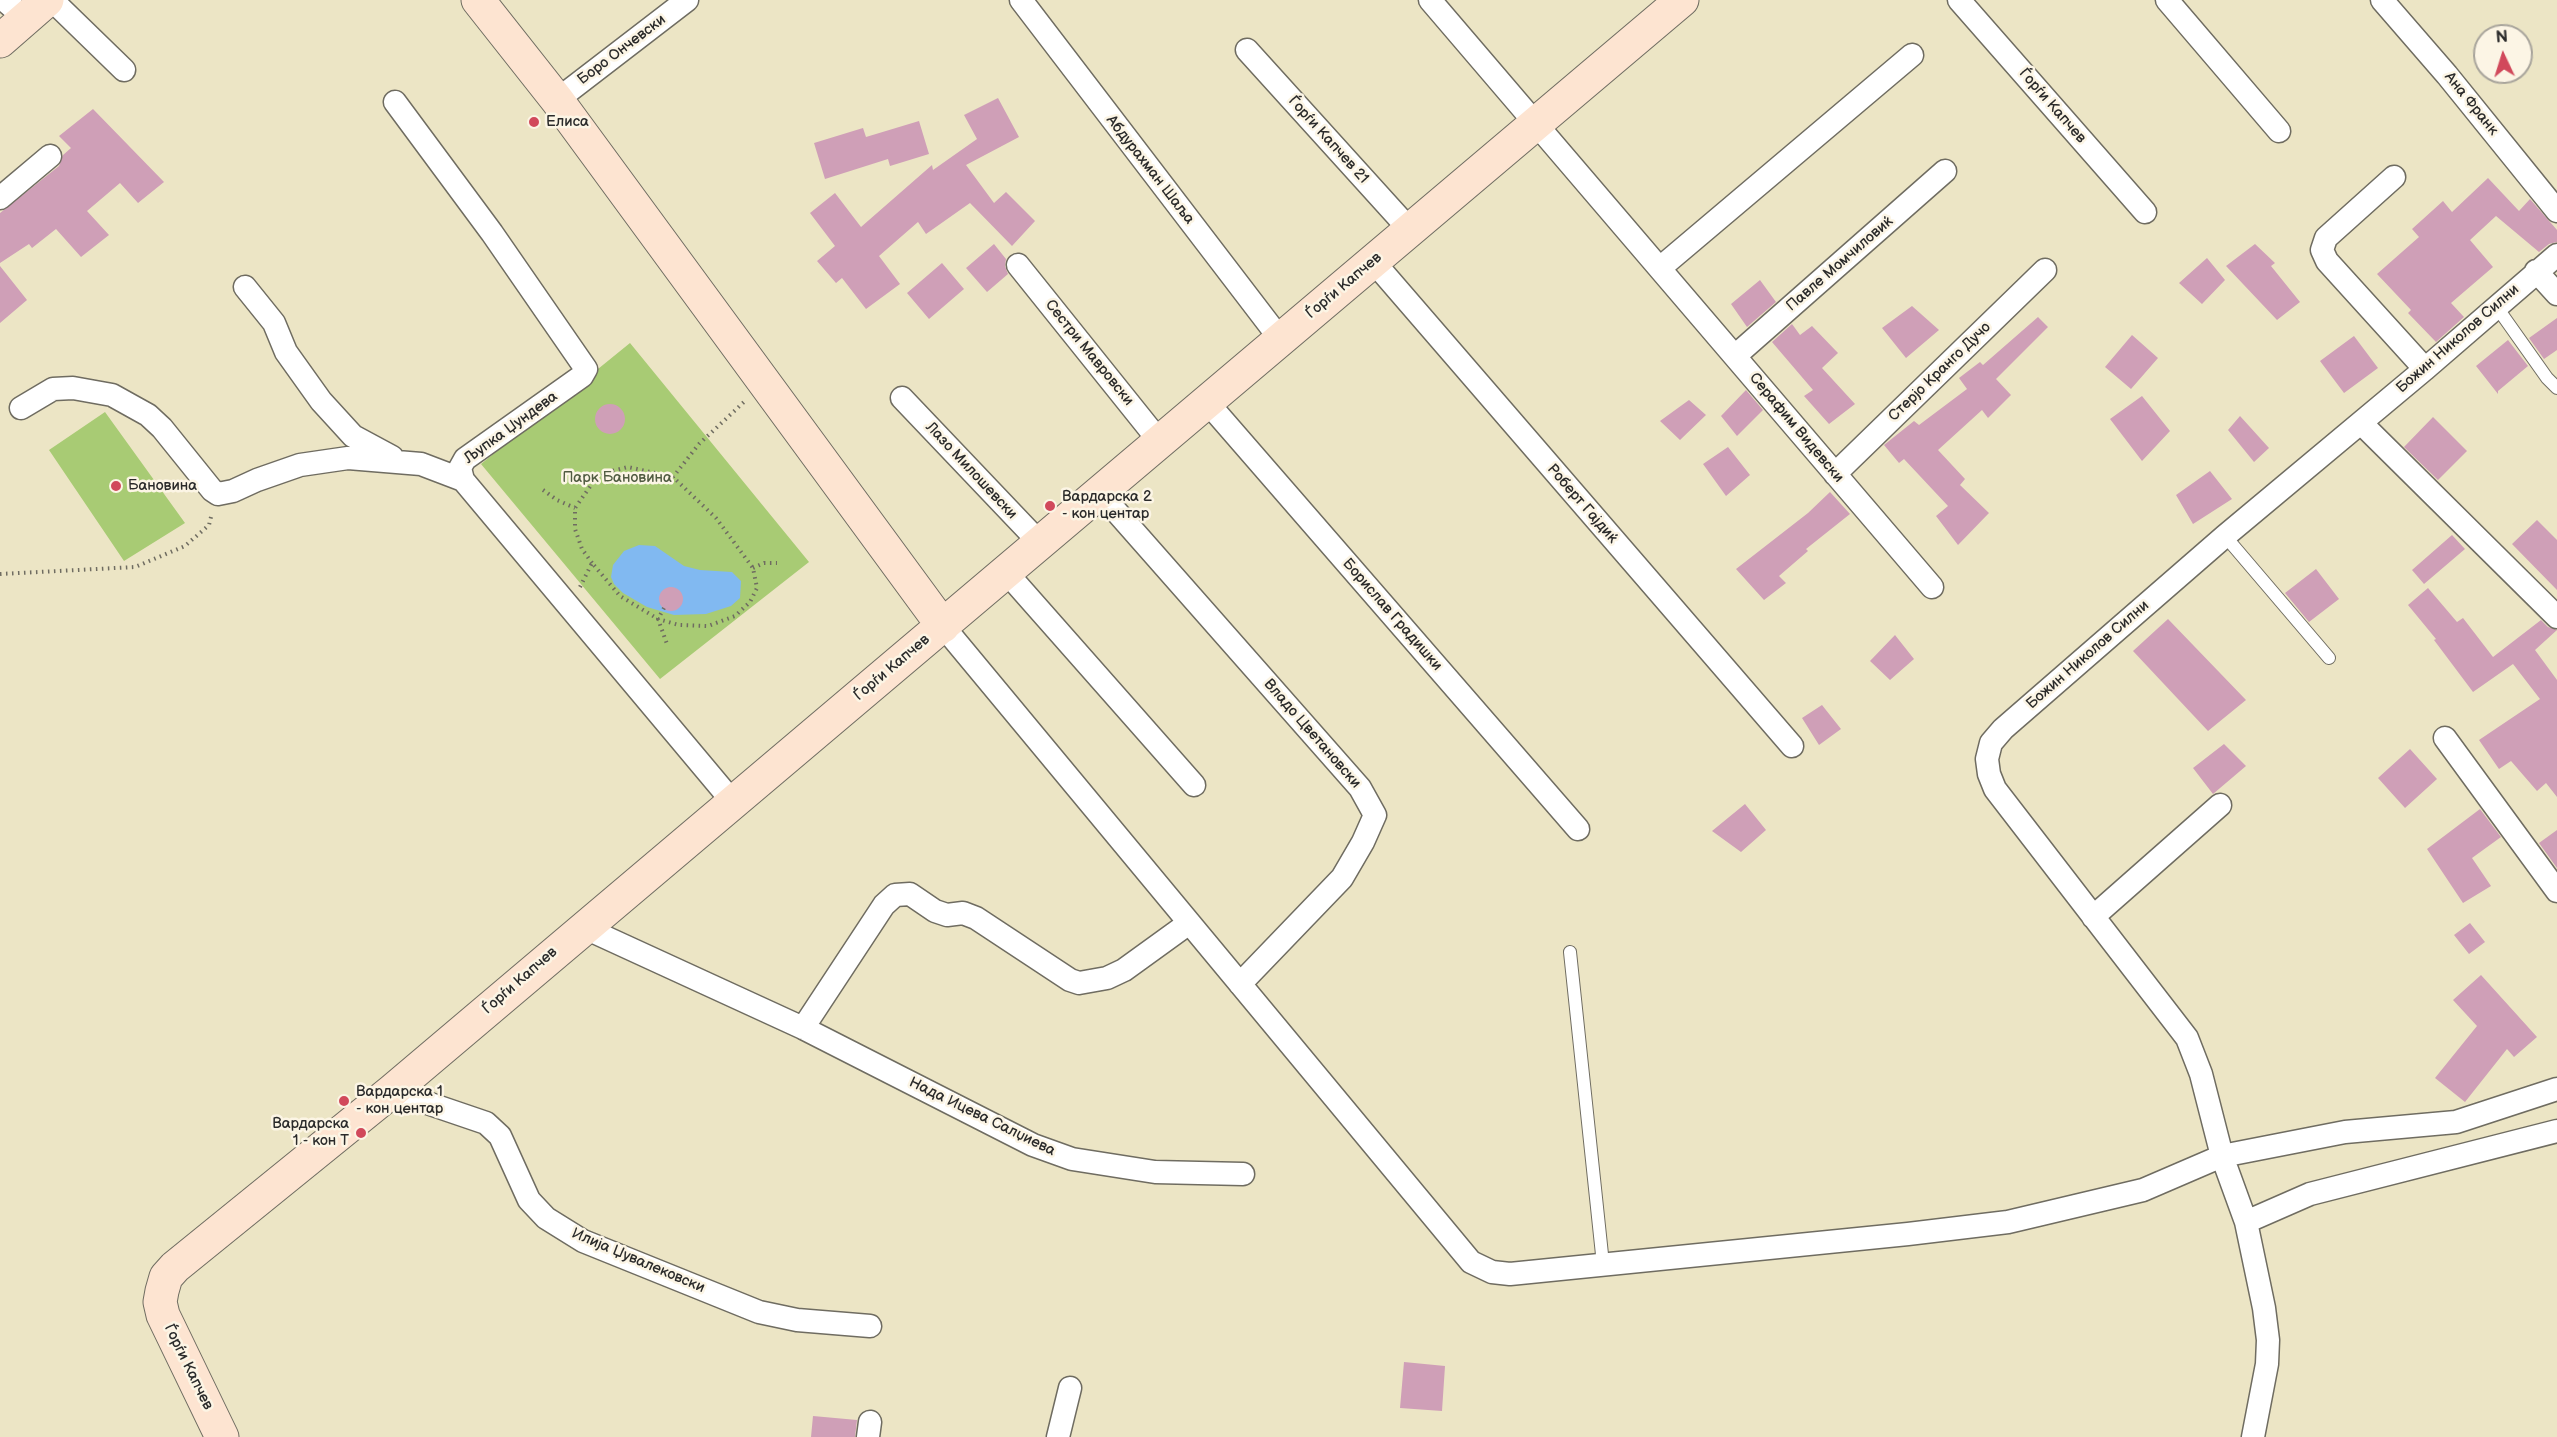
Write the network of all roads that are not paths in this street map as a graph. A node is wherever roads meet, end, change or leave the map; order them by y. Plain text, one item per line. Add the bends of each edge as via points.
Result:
1 (478, 0) edge
2 (687, 0) edge
3 (1430, 0) edge
4 (1682, 0) edge
5 (1959, 0) edge
6 (2167, 0) edge
7 (2382, 0) edge
8 (1031, 3) edge
9 (32, 5) edge
10 (0, 41) edge
11 (1247, 50) dead end
12 (1912, 55) dead end
13 (124, 70) dead end
14 (556, 100) junction
15 (395, 102) dead end
16 (1536, 124) junction
17 (2279, 131) dead end
18 (50, 156) dead end
19 (1945, 171) dead end
20 (2394, 177) dead end
21 (0, 198) edge
22 (2557, 211) edge
23 (2145, 212) dead end
24 (1410, 230) junction
25 (2557, 255) edge
26 (1373, 261) junction
27 (1018, 265) dead end
28 (1660, 268) junction
29 (2045, 270) dead end
30 (2536, 271) junction
31 (245, 287) dead end
32 (2557, 294) edge
33 (2496, 306) junction
34 (1281, 340) junction
35 (1735, 356) junction
36 (2425, 369) junction
37 (2557, 388) edge
38 (902, 398) dead end
39 (1207, 402) junction
40 (21, 408) dead end
41 (2361, 423) junction
42 (1160, 442) junction
43 (404, 462) junction
44 (1835, 474) junction
45 (463, 480) junction
46 (1100, 493) junction
47 (2224, 536) junction
48 (1040, 543) junction
49 (1006, 572) junction
50 (1932, 587) dead end
51 (2557, 616) edge
52 (943, 626) junction
53 (2328, 658) dead end
54 (2445, 738) dead end
55 (1792, 746) dead end
56 (1194, 784) dead end
57 (732, 801) junction
58 (2220, 805) dead end
59 (1578, 829) dead end
60 (2557, 891) edge
61 (2093, 917) junction
62 (1189, 923) junction
63 (583, 927) junction
64 (1570, 952) dead end
65 (1240, 984) junction
66 (803, 1028) junction
67 (2557, 1089) edge
68 (392, 1091) junction
69 (2557, 1131) edge
70 (2222, 1156) junction
71 (1243, 1174) dead end
72 (2246, 1222) junction
73 (1603, 1264) junction
74 (870, 1326) dead end
75 (1071, 1388) dead end
76 (222, 1437) edge
77 (1058, 1437) edge
78 (2253, 1437) edge

1 - 14 street
2 - 14 street, Боро Ончевски
3 - 16 street, Серафим Видевски
4 - 16 street, Ѓорѓи Капчев
5 - 23 street, Ѓорѓи Капчев
6 - 17 street
7 - 22 street, Ана Франк
8 - 34 street, Абдурахман Шаља
9 - 10 street
9 - 13 street
11 - 24 street, Ѓорѓи Капчев 21
12 - 28 street
14 - 52 street
15 - 45 street, Љупка Џундева via 586,369 582,376 465,459 460,468
16 - 24 street, Ѓорѓи Капчев
16 - 28 street, Серафим Видевски
18 - 21 street
19 - 35 street, Павле Момчиловиќ
20 - 36 street via 2326,238 2322,250 2326,261
24 - 26 street, Ѓорѓи Капчев
25 - 30 street, Божин Николов Силни
26 - 34 street, Ѓорѓи Капчев
26 - 55 street, Роберт Гајдиќ
27 - 42 street, Сестри Мавровски
28 - 35 street, Серафим Видевски
29 - 44 street, Стерјо Кранго Дучо
30 - 32 street
30 - 33 street, Божин Николов Силни
31 - 43 street via 274,323 297,369 339,422 370,447
33 - 36 street, Божин Николов Силни
33 - 37 lane
34 - 39 street, Ѓорѓи Капчев
35 - 44 street, Серафим Видевски
36 - 41 street, Божин Николов Силни
38 - 48 street, Лазо Милошевски
39 - 42 street, Ѓорѓи Капчев
39 - 59 street, Борислав Градишки
40 - 43 street via 53,389 73,388 112,395 148,415 162,428 218,494 300,465 348,459
41 - 47 street, Божин Николов Силни
41 - 51 street
42 - 46 street, Ѓорѓи Капчев
43 - 45 street via 422,464
44 - 50 street, Серафим Видевски
45 - 57 street, Љупка Џундева
46 - 48 street, Ѓорѓи Капчев
46 - 65 street, Владо Цветановски via 1360,788 1375,815 1342,878
47 - 53 lane
47 - 61 street, Божин Николов Силни via 1991,743 1987,759 1995,789
48 - 49 street, Ѓорѓи Капчев
49 - 52 street, Ѓорѓи Капчев
49 - 56 street
52 - 57 street, Ѓорѓи Капчев
52 - 62 street
54 - 60 street
57 - 63 street, Ѓорѓи Капчев
58 - 61 street
61 - 70 street, Божин Николов Силни via 2187,1038 2201,1074
62 - 65 street
62 - 66 street via 1124,970 1079,983 976,918 935,911 910,894 895,895 884,905
63 - 66 street, Нада Ицева Салџиева
63 - 68 street, Ѓорѓи Капчев
64 - 73 lane
65 - 73 street via 1471,1262 1492,1272 1510,1274
66 - 71 street, Нада Ицева Салџиева via 1033,1145 1072,1159 1155,1172
67 - 70 street via 2456,1122 2345,1132
68 - 74 street, Илија Џувалековски via 486,1123 500,1136 529,1200 546,1218 583,1242 759,1312 797,1320
68 - 76 street, Ѓорѓи Капчев via 166,1277 160,1302 163,1316
69 - 72 street via 2310,1194
70 - 72 street, Божин Николов Силни
70 - 73 street via 2143,1190 2008,1222
72 - 78 street via 2268,1340 2262,1401
75 - 77 street

